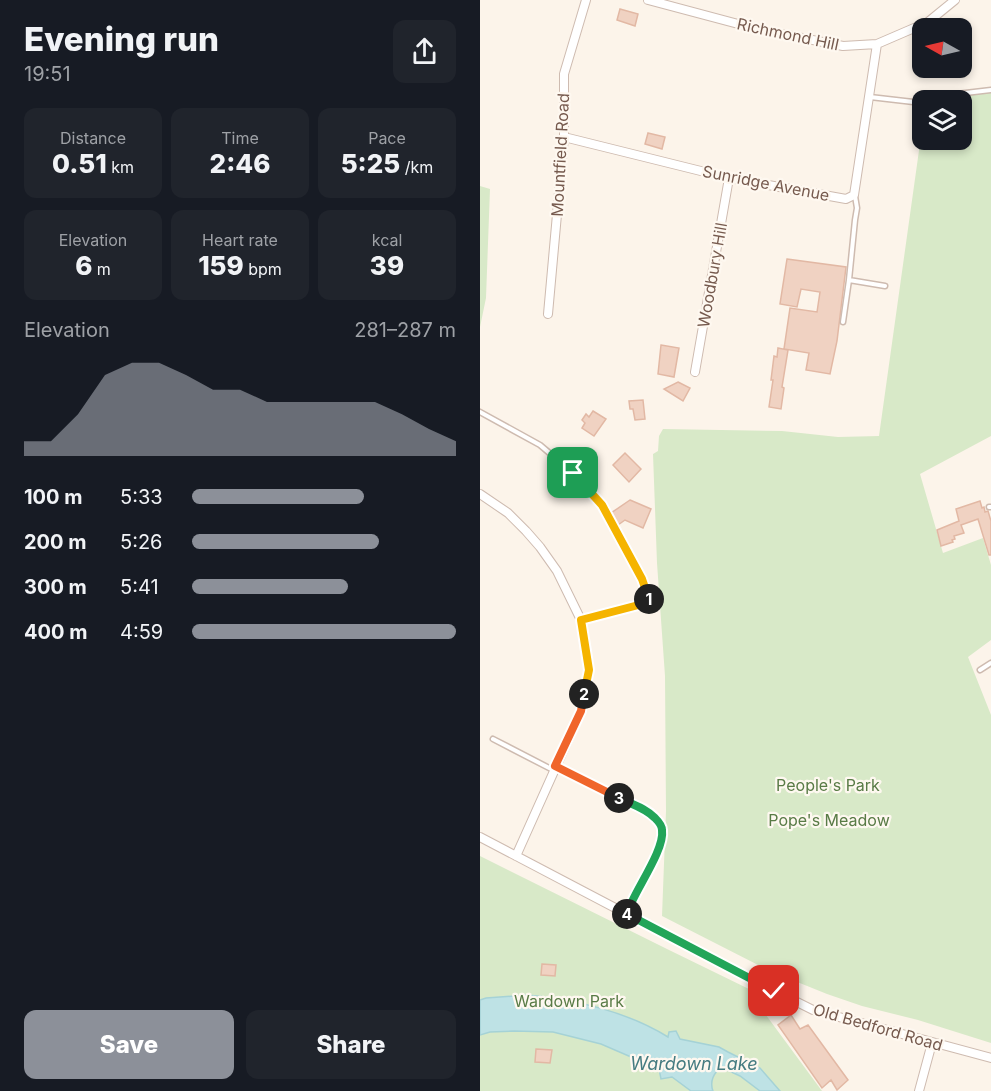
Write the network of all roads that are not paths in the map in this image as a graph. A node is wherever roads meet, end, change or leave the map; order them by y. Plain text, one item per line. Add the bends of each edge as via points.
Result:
1 (586, 0) edge
2 (648, 0) edge
3 (955, 0) edge
4 (877, 44) junction
5 (991, 90) edge
6 (972, 92) edge
7 (869, 97) junction
8 (912, 102) edge
9 (564, 137) junction
10 (729, 178) junction
11 (854, 195) junction
12 (849, 280) junction
13 (885, 286) dead end
14 (548, 314) dead end
15 (843, 322) dead end
16 (695, 372) dead end
17 (480, 412) edge
18 (480, 494) edge
19 (659, 599) dead end
20 (650, 602) junction
21 (581, 620) junction
22 (991, 663) edge
23 (980, 670) dead end
24 (492, 739) dead end
25 (555, 768) junction
26 (480, 837) edge
27 (516, 856) junction
28 (626, 914) junction
29 (932, 1042) junction
30 (991, 1058) edge
31 (919, 1091) edge

1 - 9 street, Mountfield Road via 564,74
2 - 4 street, Richmond Hill via 757,29 843,46
3 - 4 street, Richmond Hill via 928,22
4 - 7 street, Sunridge Avenue
5 - 6 lane
7 - 8 lane
7 - 11 street, Sunridge Avenue
9 - 10 street, Sunridge Avenue
9 - 14 street, Mountfield Road
10 - 11 street, Sunridge Avenue via 846,199
10 - 16 street, Woodbury Hill
11 - 12 lane via 857,208
12 - 13 lane
12 - 15 lane
17 - 20 lane via 540,446 573,473 602,505 642,579
18 - 21 street via 508,513 540,547 557,571
19 - 20 lane
20 - 21 lane
21 - 25 street via 589,670 581,711
22 - 23 lane
24 - 25 lane
25 - 27 street
25 - 28 lane via 648,812 662,828 654,859
26 - 27 street, Old Bedford Road
27 - 28 street, Old Bedford Road
28 - 29 street, Old Bedford Road via 813,1010
29 - 30 street, Old Bedford Road
29 - 31 street

